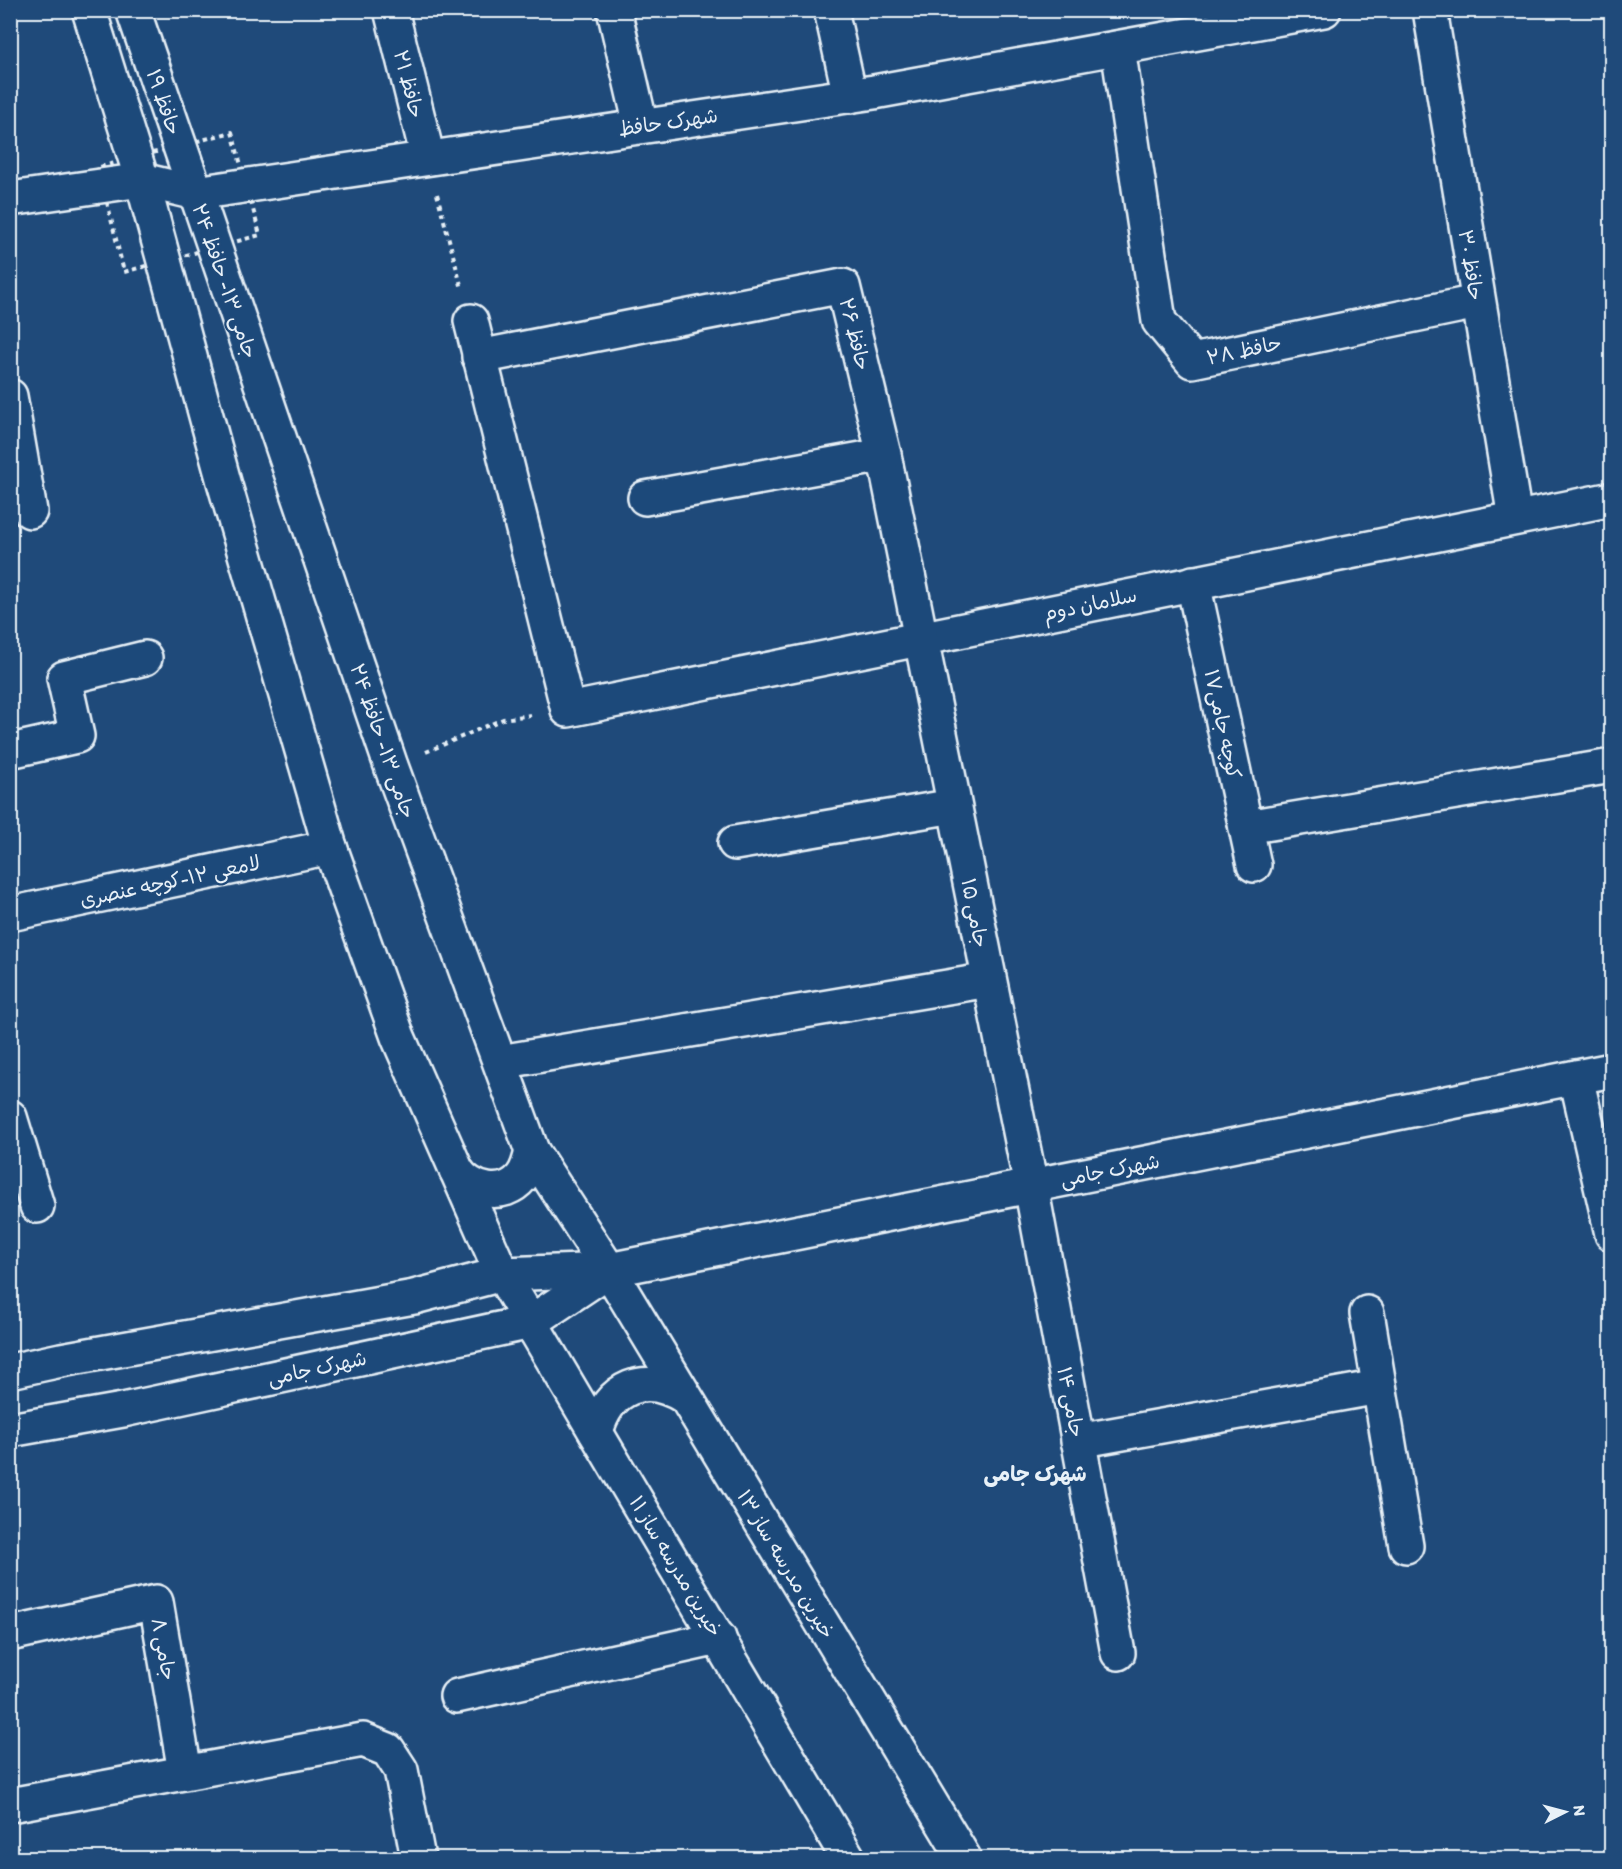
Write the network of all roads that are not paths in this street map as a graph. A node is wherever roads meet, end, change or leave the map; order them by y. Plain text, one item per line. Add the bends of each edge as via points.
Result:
1 (89, 10) edge
2 (133, 10) edge
3 (391, 10) edge
4 (614, 10) edge
5 (831, 10) edge
6 (1324, 10) edge
7 (1430, 10) edge
8 (1118, 48) junction
9 (850, 96) junction
10 (641, 126) junction
11 (428, 158) junction
12 (142, 180) junction
13 (196, 193) junction
14 (10, 199) edge
15 (1477, 302) junction
16 (471, 321) road end
17 (479, 357) junction
18 (10, 396) edge
19 (884, 455) junction
20 (645, 498) dead end
21 (1611, 499) edge
22 (30, 511) dead end
23 (1515, 518) junction
24 (1192, 583) junction
25 (920, 639) junction
26 (145, 658) dead end
27 (10, 751) edge
28 (1611, 766) edge
29 (954, 806) junction
30 (1246, 827) junction
31 (735, 843) dead end
32 (330, 847) junction
33 (1254, 865) dead end
34 (10, 914) edge
35 (989, 980) junction
36 (500, 1062) junction
37 (1611, 1070) edge
38 (1576, 1077) junction
39 (10, 1117) edge
40 (532, 1151) junction
41 (456, 1170) junction
42 (1030, 1186) junction
43 (37, 1206) dead end
44 (1611, 1234) edge
45 (609, 1270) junction
46 (502, 1274) junction
47 (1367, 1313) dead end
48 (531, 1322) junction
49 (10, 1371) edge
50 (1379, 1387) junction
51 (685, 1396) junction
52 (10, 1430) edge
53 (596, 1432) junction
54 (1078, 1441) junction
55 (1407, 1546) dead end
56 (10, 1634) edge
57 (719, 1638) junction
58 (1118, 1653) dead end
59 (457, 1696) dead end
60 (185, 1773) junction
61 (10, 1805) edge
62 (418, 1858) edge
63 (849, 1858) edge
64 (964, 1858) edge

1 - 12 street
2 - 13 street, ۱۹ حافظ
3 - 11 street, حافظ ۲۱
4 - 10 street
5 - 9 street
6 - 8 street, شهرک حافظ
7 - 15 street, ۳۰ حافظ
8 - 9 street, شهرک حافظ
8 - 15 street, حافظ ۲۸ via 1159,321 1192,361
9 - 10 street, شهرک حافظ
10 - 11 street, شهرک حافظ
11 - 13 street, شهرک حافظ
12 - 13 street, شهرک حافظ
12 - 14 street, شهرک حافظ
12 - 32 street via 224,482
13 - 36 street, جامی ۱۳- حافظ ۲۴ via 391,766
15 - 23 street, ۳۰ حافظ
16 - 17 street
17 - 19 street, حافظ ۲۶ via 843,286
17 - 25 street, سلامان دوم via 568,710
18 - 22 street
19 - 20 street
19 - 25 street, حافظ ۲۶
21 - 23 street, سلامان دوم
23 - 24 street, سلامان دوم
24 - 25 street, سلامان دوم
24 - 30 street, کوچه جامی۱۷
25 - 29 street, ۱۵ جامی
26 - 27 street via 64,678 77,736
28 - 30 street
29 - 31 street
29 - 35 street, ۱۵ جامی
30 - 33 street, کوچه جامی۱۷
32 - 34 street, لامعی ۱۲-کوچه عنصری
32 - 41 street via 398,1037
35 - 36 street
35 - 42 street, ۱۵ جامی
36 - 40 street, جامی ۱۳- حافظ ۲۴
37 - 38 street, شهرک جامی
38 - 42 street, شهرک جامی
38 - 44 street
39 - 43 street
40 - 41 street via 521,1178 496,1191 473,1186
40 - 45 street, جامی ۱۳- حافظ ۲۴
41 - 46 street
42 - 45 street, شهرک جامی
42 - 54 street, ۱۴ جامی
45 - 46 street, شهرک جامی
45 - 48 street, شهرک جامی
45 - 51 street, ۱۳ خیرین مدرسه ساز
46 - 48 street, ۱۱ خیرین مدرسه ساز
46 - 49 street, شهرک جامی via 414,1297
47 - 50 street
48 - 52 street, شهرک جامی via 123,1410
48 - 53 street, ۱۱ خیرین مدرسه ساز
50 - 54 street
50 - 55 street
51 - 53 street via 662,1385 649,1384 622,1392 609,1402
51 - 64 street, ۱۳ خیرین مدرسه ساز
53 - 57 street, ۱۱ خیرین مدرسه ساز
54 - 58 street, ۱۴ جامی
56 - 60 street, ۸ جامی via 156,1602
57 - 59 street
57 - 63 street, ۱۱ خیرین مدرسه ساز
60 - 61 street
60 - 62 street via 363,1740 388,1750 401,1770

